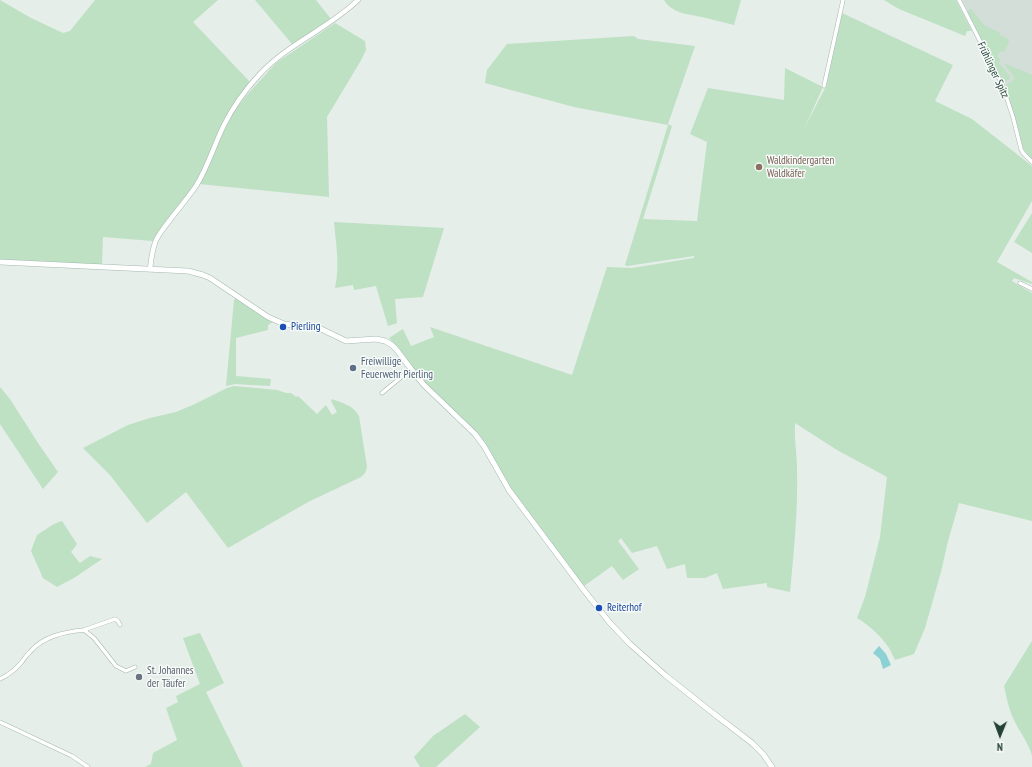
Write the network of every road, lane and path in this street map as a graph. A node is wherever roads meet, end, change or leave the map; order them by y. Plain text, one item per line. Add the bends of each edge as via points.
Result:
1 (358, 0) edge
2 (843, 0) edge
3 (959, 0) edge
4 (824, 86) dead end
5 (1032, 162) edge
6 (0, 262) edge
7 (150, 269) junction
8 (1020, 282) dead end
9 (1032, 289) edge
10 (410, 369) junction
11 (382, 393) dead end
12 (120, 625) dead end
13 (84, 630) junction
14 (135, 667) dead end
15 (0, 679) edge
16 (0, 722) edge
17 (88, 767) edge
18 (772, 767) edge

1 - 7 street via 336,19 283,53 247,89 225,124 196,185 155,241
2 - 4 street
3 - 5 street, Frühlinger Spitz via 1002,84 1021,149
6 - 7 main road
7 - 10 main road via 188,271 203,275 268,317 284,324 319,328 346,341 384,341 396,349
8 - 9 street
10 - 11 street
10 - 18 main road via 475,434 509,490 610,623 665,675 752,743
12 - 13 street via 115,619
13 - 14 street via 94,638 116,666 126,671
13 - 15 street via 70,631 38,643 20,664
16 - 17 street via 72,756

